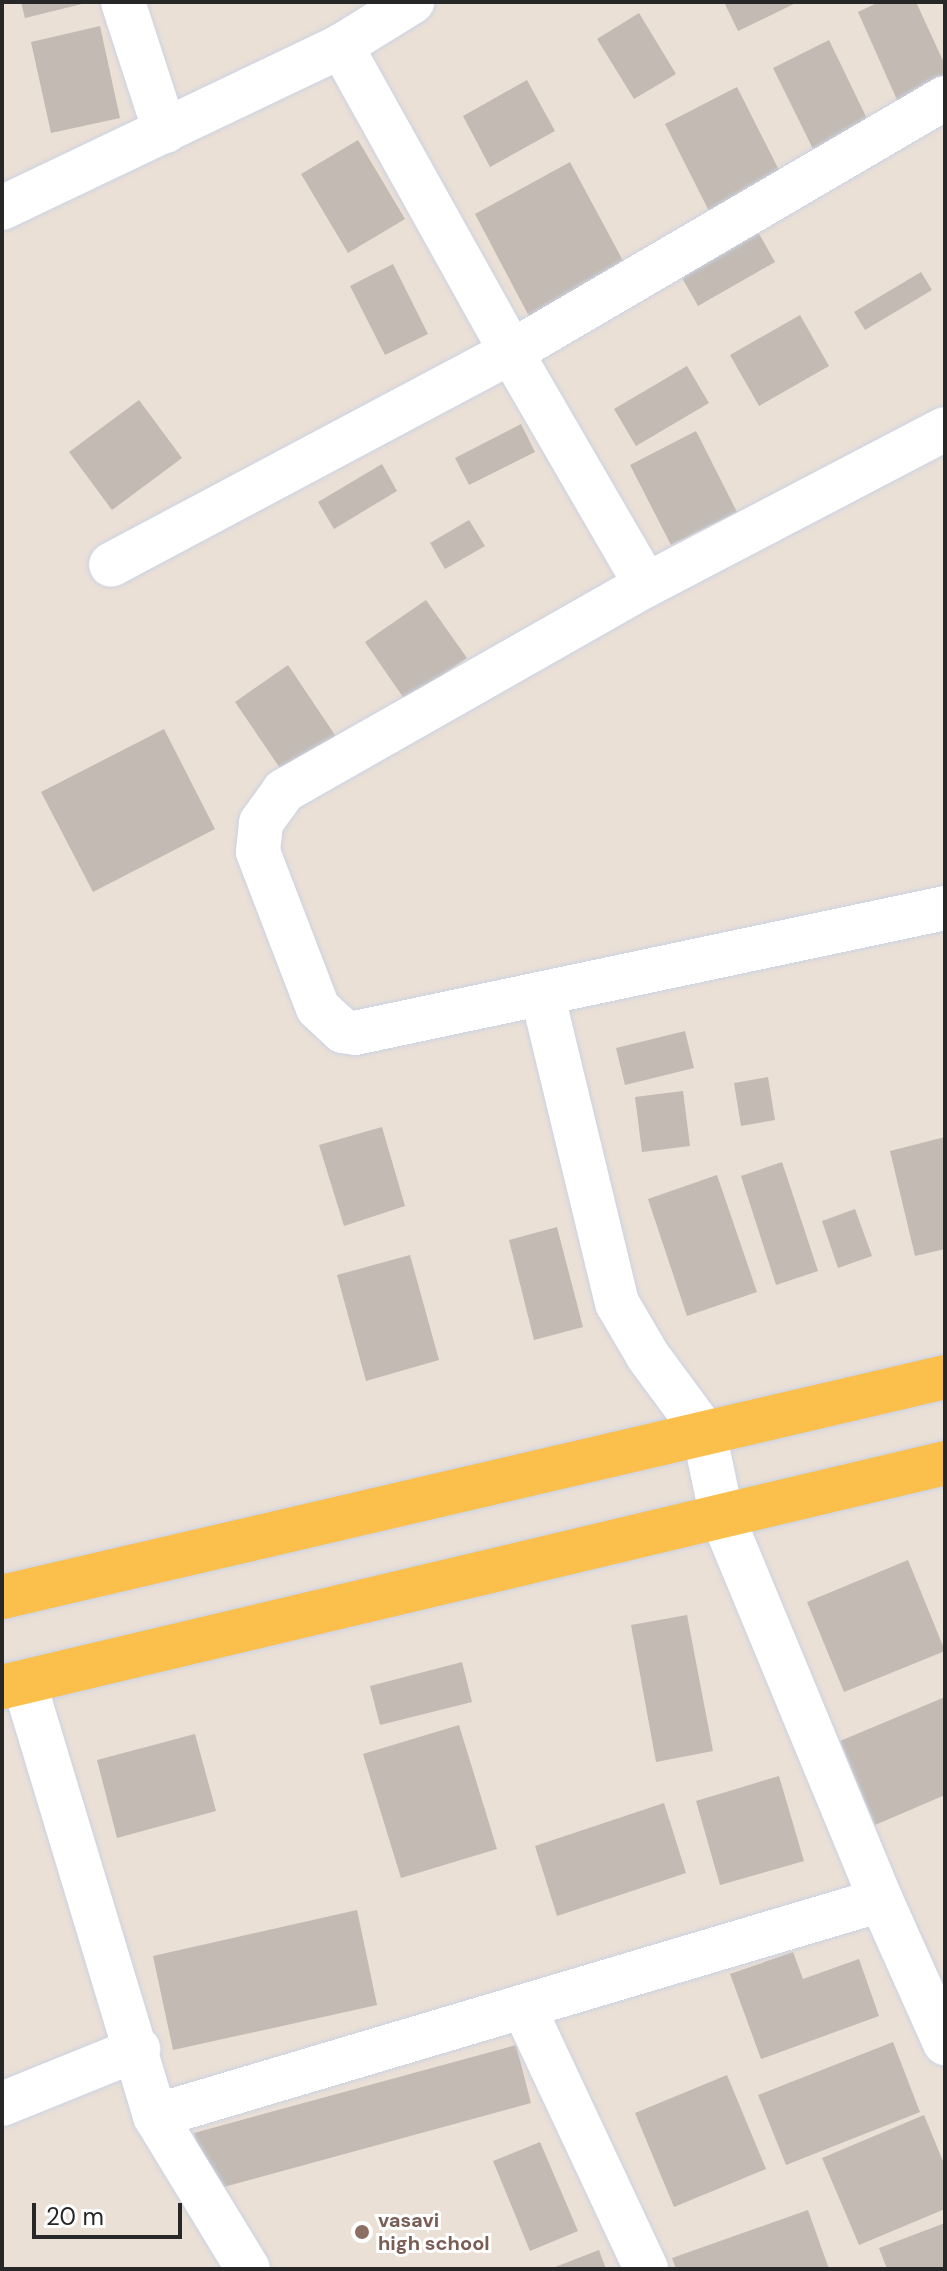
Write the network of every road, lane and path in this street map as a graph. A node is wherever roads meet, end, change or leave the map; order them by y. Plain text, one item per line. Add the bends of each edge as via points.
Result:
1 (123, 2) edge
2 (412, 2) edge
3 (341, 46) junction
4 (945, 98) edge
5 (165, 131) junction
6 (2, 208) edge
7 (511, 352) junction
8 (945, 429) edge
9 (111, 565) dead end
10 (646, 585) junction
11 (945, 908) edge
12 (542, 994) junction
13 (945, 1377) edge
14 (704, 1432) junction
15 (945, 1463) edge
16 (721, 1513) junction
17 (2, 1597) edge
18 (13, 1684) edge
19 (881, 1900) junction
20 (524, 2008) junction
21 (945, 2043) edge
22 (138, 2049) junction
23 (2, 2104) edge
24 (155, 2116) junction
25 (248, 2269) edge
26 (646, 2269) edge

1 - 5 street
2 - 3 street
3 - 5 street
3 - 7 street
4 - 7 street
5 - 6 street
7 - 9 street
7 - 10 street
8 - 10 street
10 - 12 street via 284,791 261,823 258,852 318,1008 343,1031
11 - 12 street
12 - 14 street via 617,1303
13 - 14 main road
14 - 16 street
14 - 17 main road
15 - 16 main road
16 - 18 main road
16 - 19 street
18 - 22 street
19 - 20 street
19 - 21 street
20 - 24 street
20 - 26 street
22 - 23 street
22 - 24 street
24 - 25 street

